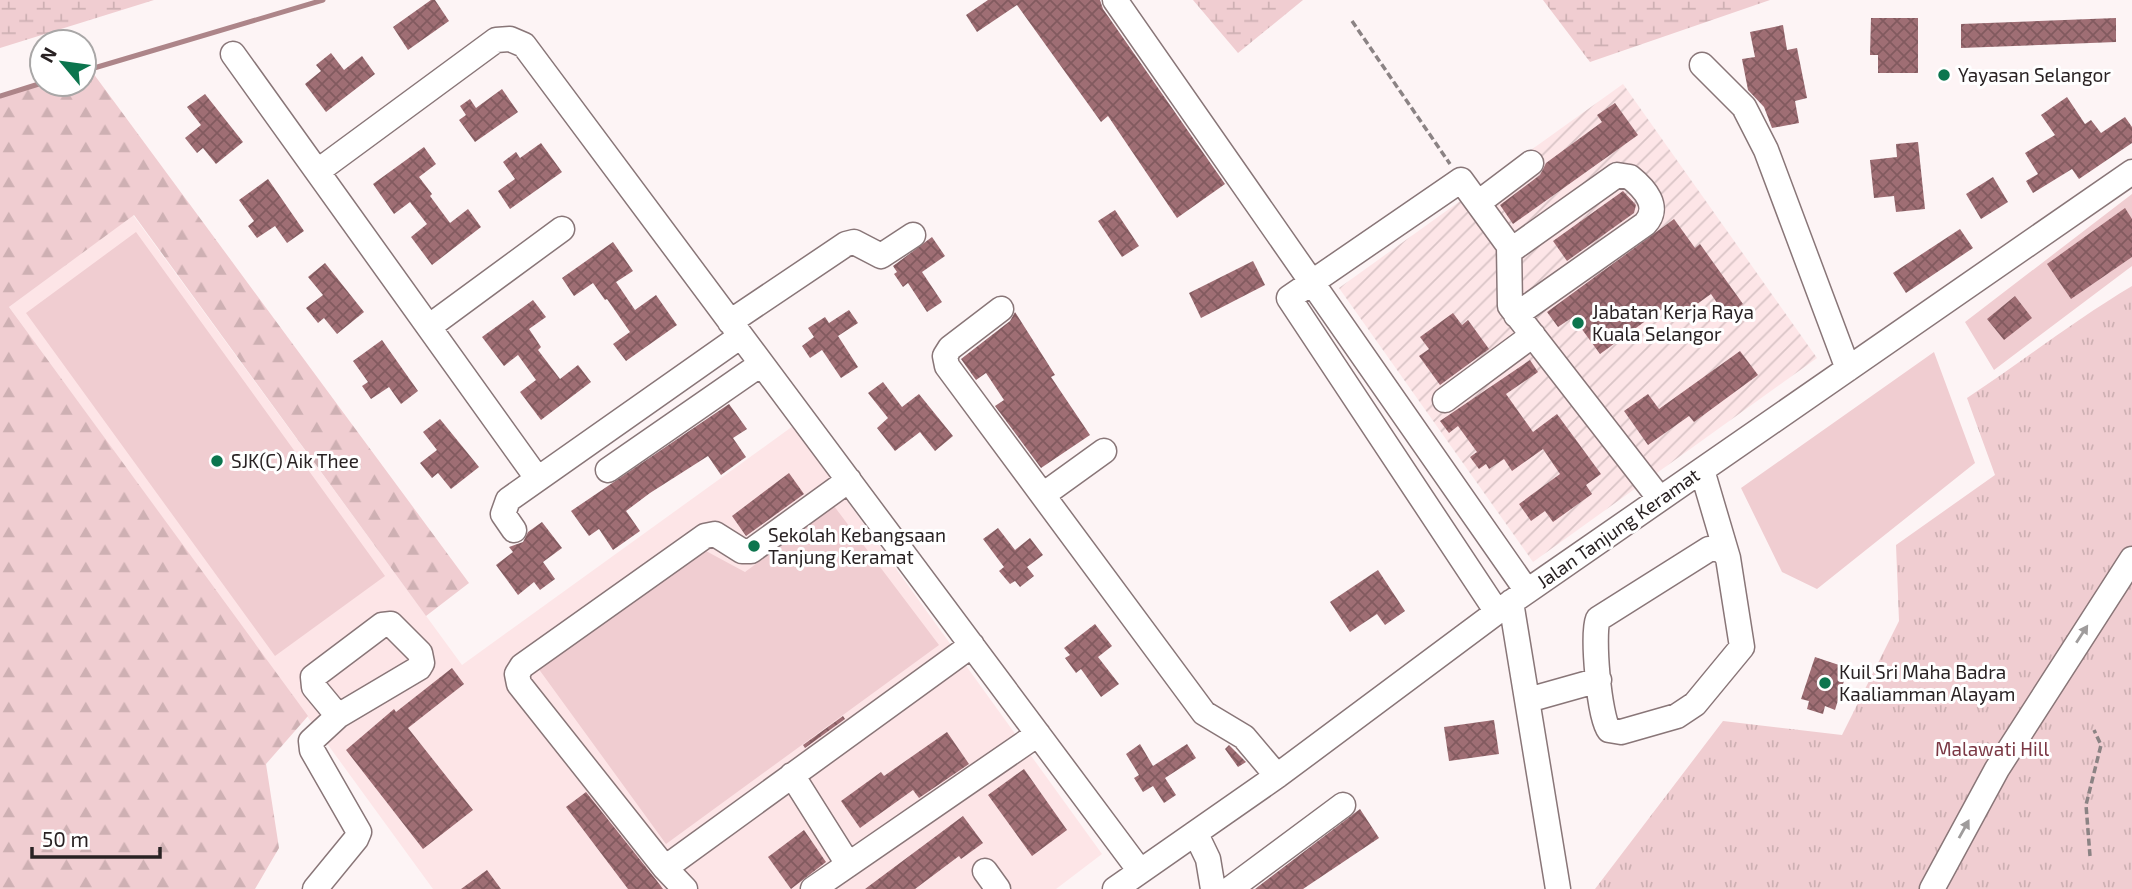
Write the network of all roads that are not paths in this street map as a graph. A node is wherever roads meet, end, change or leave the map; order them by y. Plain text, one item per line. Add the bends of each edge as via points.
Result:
1 (1115, 0) edge
2 (233, 54) dead end
3 (1702, 65) dead end
4 (1531, 163) dead end
5 (318, 171) junction
6 (2130, 173) edge
7 (1478, 203) junction
8 (562, 229) dead end
9 (914, 235) dead end
10 (1510, 251) junction
11 (1314, 284) junction
12 (1001, 309) dead end
13 (1516, 315) junction
14 (430, 326) junction
15 (735, 329) junction
16 (1532, 335) junction
17 (761, 364) junction
18 (1848, 369) junction
19 (1445, 400) dead end
20 (1104, 451) dead end
21 (608, 470) dead end
22 (1702, 470) junction
23 (537, 478) junction
24 (849, 481) junction
25 (1043, 495) junction
26 (1660, 499) junction
27 (514, 530) dead end
28 (1728, 558) junction
29 (2132, 559) edge
30 (1512, 602) junction
31 (972, 645) junction
32 (1599, 680) junction
33 (1528, 700) junction
34 (338, 716) dead end
35 (1038, 734) junction
36 (792, 775) junction
37 (1277, 776) junction
38 (1343, 805) dead end
39 (1196, 834) junction
40 (848, 864) junction
41 (665, 868) junction
42 (1140, 871) junction
43 (315, 889) edge
44 (685, 889) edge
45 (814, 889) edge
46 (1115, 889) edge
47 (1213, 889) edge
48 (1230, 889) edge
49 (1558, 889) edge
50 (1932, 889) edge

1 - 11 street
2 - 5 street
3 - 18 street via 1744,107 1766,150
4 - 7 street
5 - 14 street
5 - 15 street via 496,40 517,41
6 - 18 street, Jalan Tanjung Keramat
7 - 10 street
7 - 11 street via 1461,180
8 - 14 street
9 - 15 street via 881,256 853,242 846,244
10 - 13 street via 1508,297
10 - 13 street via 1617,175 1630,177 1652,204 1653,212 1645,224
11 - 30 street
11 - 30 street via 1289,298
12 - 25 street via 950,348 945,361
13 - 16 street
14 - 23 street
15 - 17 street
15 - 23 street
16 - 19 street
16 - 26 street
17 - 21 street
17 - 24 street
18 - 22 street, Jalan Tanjung Keramat
20 - 25 street
22 - 26 street, Jalan Tanjung Keramat
22 - 28 street
23 - 27 street via 505,504 503,514
24 - 31 street
24 - 41 street via 751,551 742,551 715,534 705,536 518,670 519,684
25 - 37 street via 1205,713 1244,737
26 - 30 street, Jalan Tanjung Keramat
28 - 32 street via 1721,548 1709,549 1602,615 1596,627
28 - 32 street via 1742,647 1695,704 1662,723 1615,732 1603,719
50 -> 29 street via 1997,769
30 - 33 street
30 - 37 street, Jalan Tanjung Keramat
31 - 35 street
31 - 36 street
32 - 33 street
33 - 49 street
34 - 43 street via 311,745 359,836
35 - 40 street
35 - 42 street
36 - 40 street
36 - 41 street
37 - 39 street, Jalan Tanjung Keramat
38 - 48 street
39 - 42 street, Jalan Tanjung Keramat
39 - 47 street via 1208,859
40 - 45 street
41 - 44 street
42 - 46 street, Jalan Tanjung Keramat

